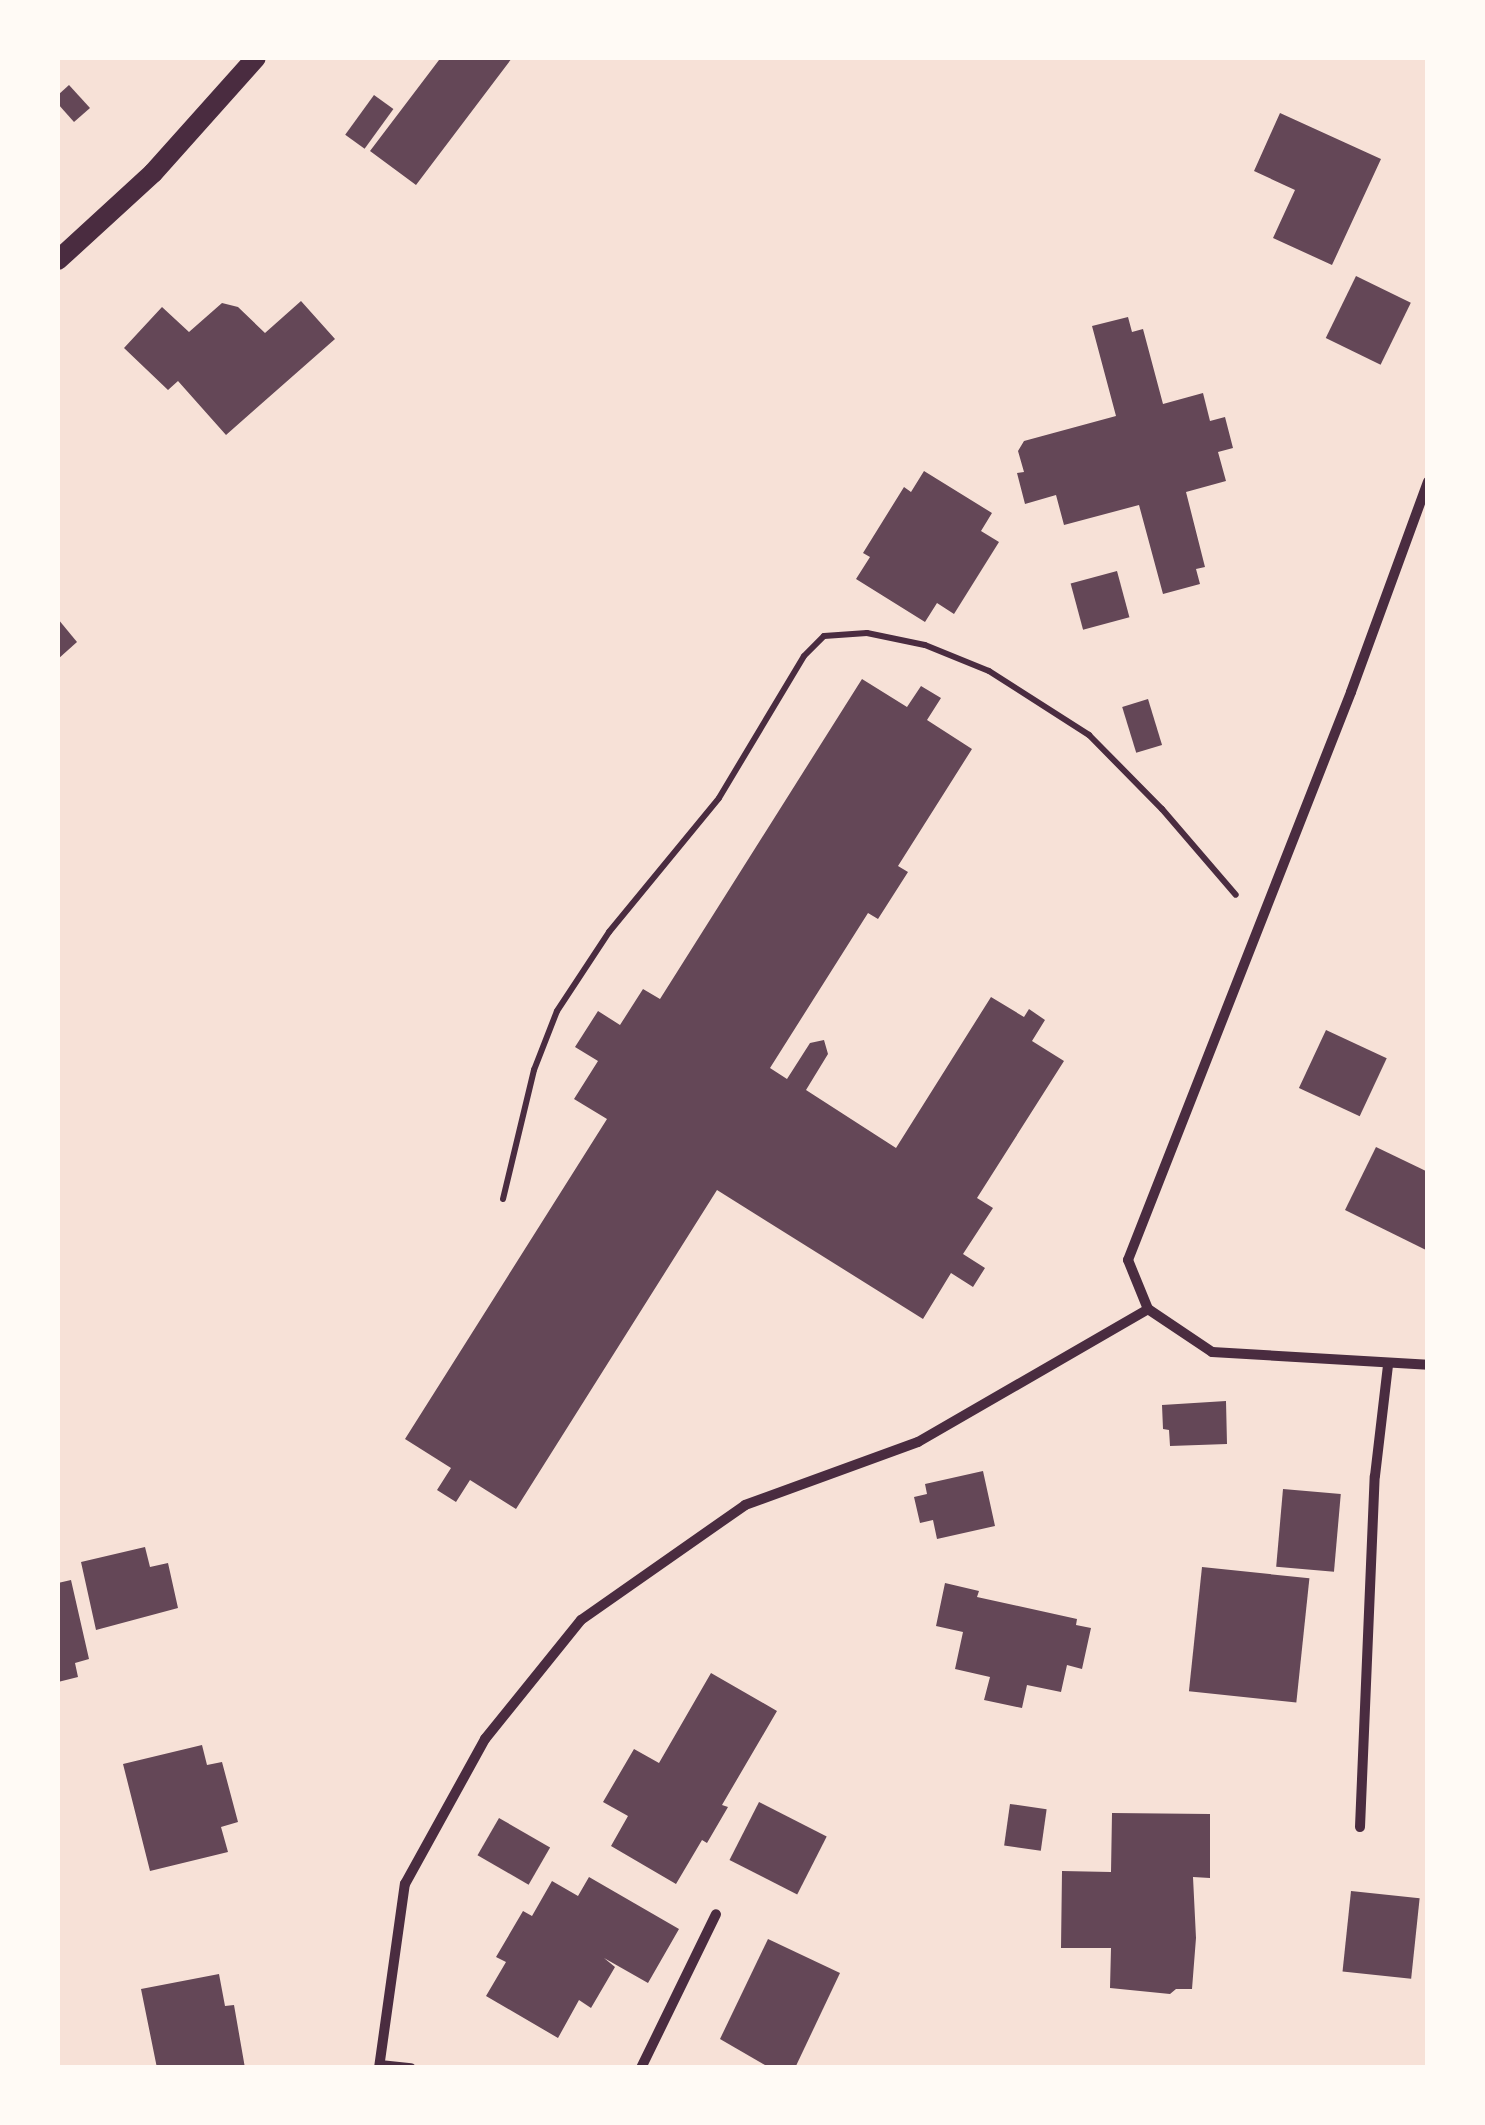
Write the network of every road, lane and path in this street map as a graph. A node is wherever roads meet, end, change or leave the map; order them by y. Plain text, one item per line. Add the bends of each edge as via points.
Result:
1 (256, 58) edge
2 (58, 260) edge
3 (1428, 482) edge
4 (1259, 923) junction
5 (503, 1199) dead end
6 (1148, 1310) junction
7 (1388, 1365) junction
8 (1428, 1365) edge
9 (1360, 1827) dead end
10 (716, 1914) dead end
11 (380, 2066) edge
12 (411, 2068) edge
13 (641, 2068) edge

1 - 2 main road via 153,173
3 - 4 street
4 - 5 path via 1090,736 989,672 925,645 867,633 824,636 804,656 720,798 608,932 558,1010 534,1070
4 - 6 street via 1128,1260
6 - 7 street via 1212,1352
6 - 11 street via 918,1442 745,1505 581,1620 485,1738 405,1884
7 - 8 street
7 - 9 street via 1375,1476
10 - 13 street
11 - 12 street

